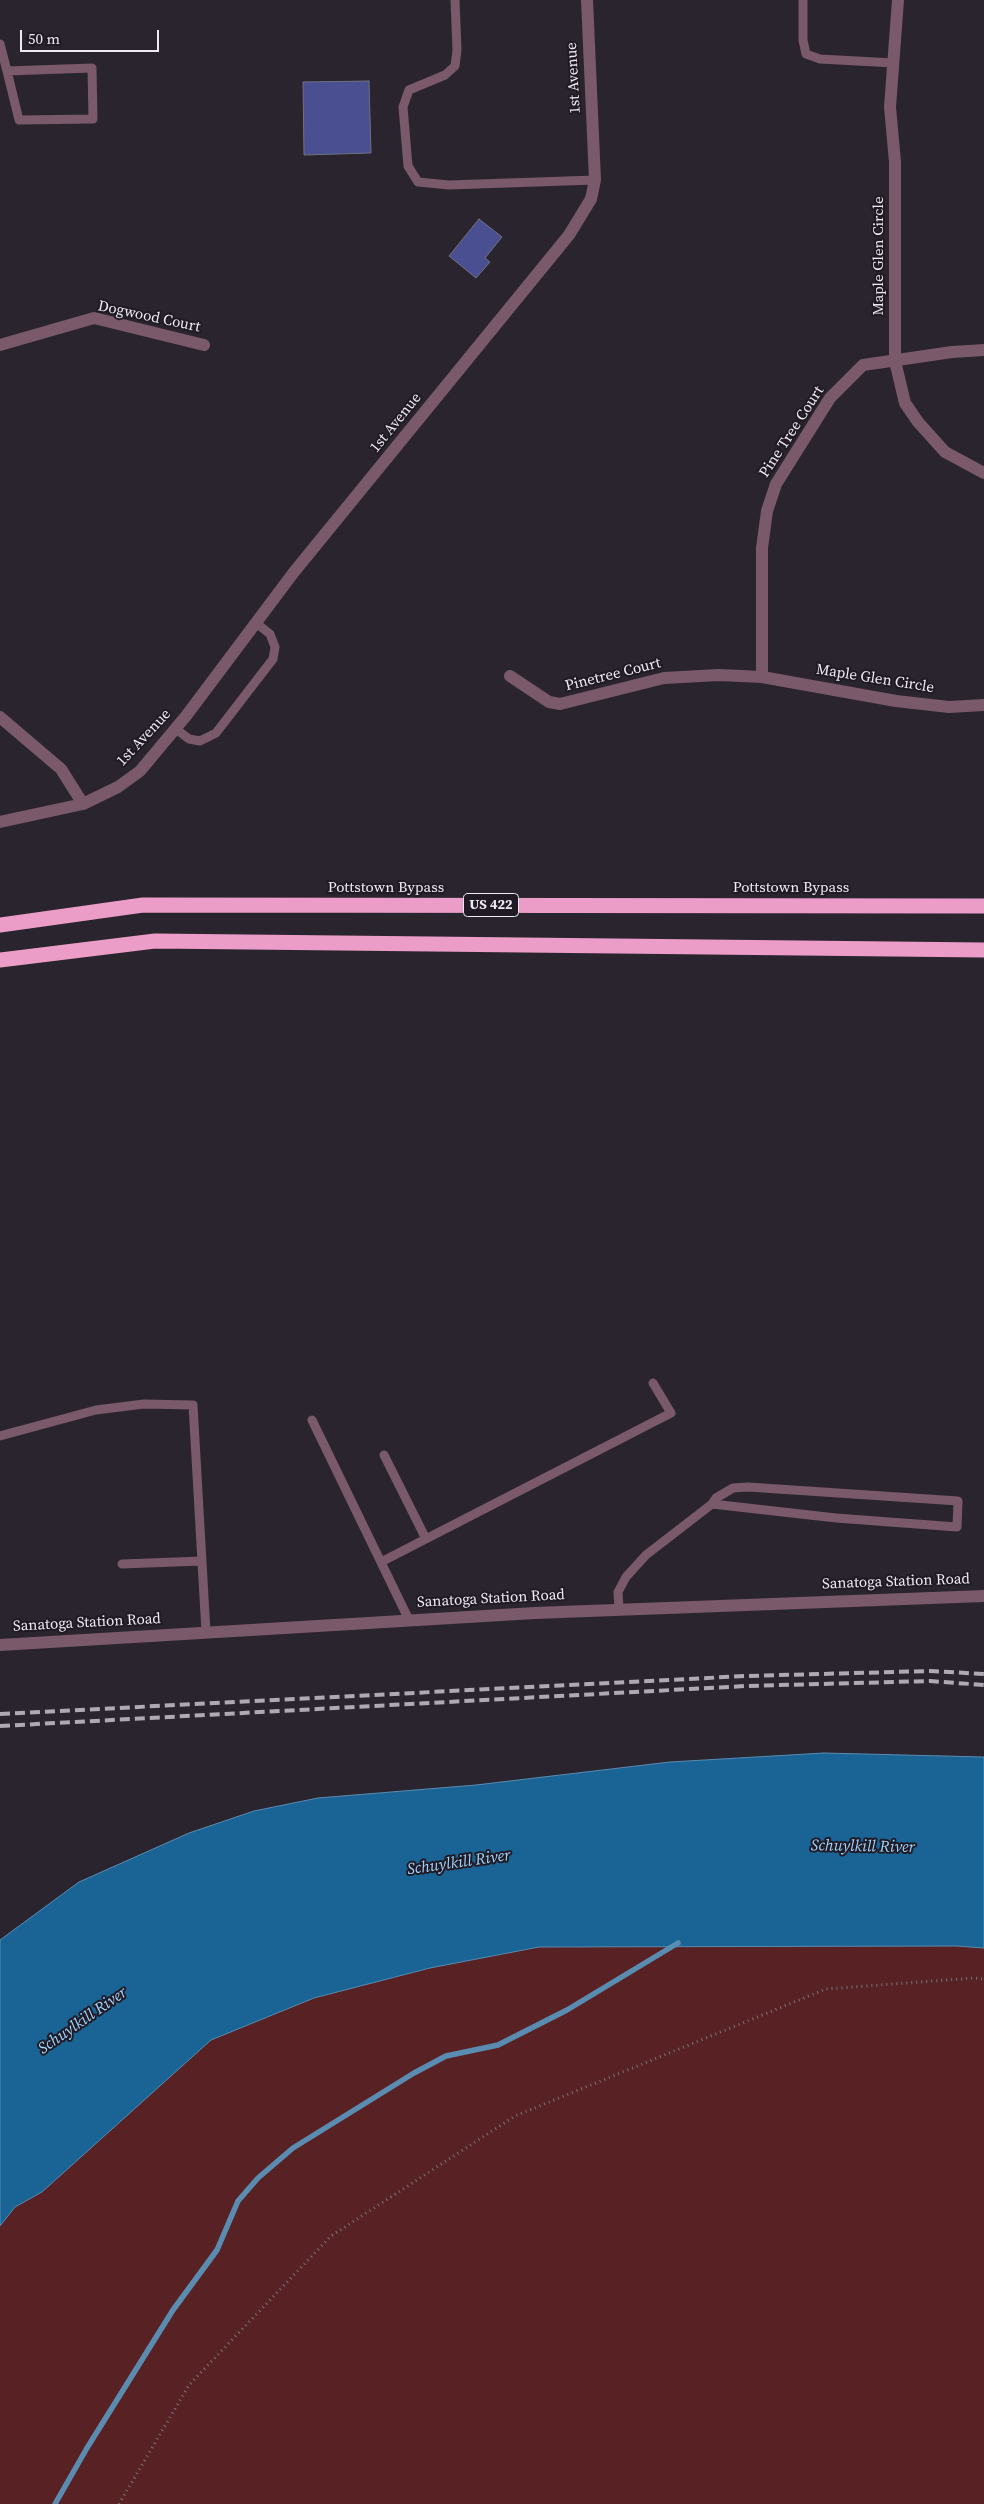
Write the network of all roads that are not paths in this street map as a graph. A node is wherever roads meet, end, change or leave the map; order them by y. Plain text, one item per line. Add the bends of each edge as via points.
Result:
1 (455, 0) edge
2 (587, 0) edge
3 (804, 0) edge
4 (898, 0) edge
5 (0, 44) edge
6 (894, 63) junction
7 (7, 71) junction
8 (595, 180) junction
9 (0, 345) edge
10 (204, 345) dead end
11 (984, 350) edge
12 (895, 361) junction
13 (984, 474) edge
14 (256, 623) junction
15 (510, 676) dead end
16 (762, 677) junction
17 (984, 705) edge
18 (0, 717) edge
19 (176, 729) junction
20 (83, 804) junction
21 (0, 822) edge
22 (984, 906) edge
23 (0, 925) edge
24 (984, 950) edge
25 (0, 960) edge
26 (653, 1383) dead end
27 (312, 1420) dead end
28 (0, 1436) edge
29 (384, 1455) dead end
30 (712, 1504) junction
31 (426, 1539) junction
32 (202, 1560) junction
33 (381, 1562) junction
34 (122, 1564) dead end
35 (984, 1596) edge
36 (619, 1609) junction
37 (408, 1620) junction
38 (206, 1632) junction
39 (0, 1645) edge

1 - 8 lane via 455,66 446,75 409,90 403,107 408,166 418,182 449,185
2 - 8 street, 1st Avenue
3 - 6 lane via 806,54 820,59
4 - 6 street, Maple Glen Circle
5 - 7 lane
6 - 12 street, Maple Glen Circle via 890,107 895,162
7 - 7 lane via 19,120 93,119 92,68
8 - 14 street, 1st Avenue via 591,199 569,235
9 - 10 street, Dogwood Court via 94,318
11 - 12 street, Pine Tree Court
12 - 13 street, Maple Glen Circle via 905,403 918,422 945,452
12 - 16 street, Pine Tree Court via 864,365 830,398 776,484 767,511 762,548
14 - 19 street, 1st Avenue
14 - 19 lane via 270,634 275,647 274,659 216,733 200,741 189,739
15 - 16 street, Pinetree Court via 549,702 560,704 664,678
16 - 17 street, Maple Glen Circle via 896,701 949,707
18 - 20 street via 61,769
19 - 20 street, 1st Avenue via 140,771 118,787
20 - 21 street, 1st Avenue
22 - 23 highway, Pottstown Bypass / US 422 via 143,905
24 - 25 highway via 155,941
26 - 31 lane via 670,1413
27 - 33 lane
28 - 32 lane via 96,1410 144,1404 193,1405
29 - 31 lane
30 - 30 lane via 836,1518 957,1527 958,1501 748,1487 725,1491
30 - 36 lane via 646,1555 626,1577 618,1592
31 - 33 lane
32 - 34 lane
32 - 38 lane
33 - 37 lane
35 - 36 street, Sanatoga Station Road
36 - 37 street, Sanatoga Station Road
37 - 38 street, Sanatoga Station Road
38 - 39 street, Sanatoga Station Road

